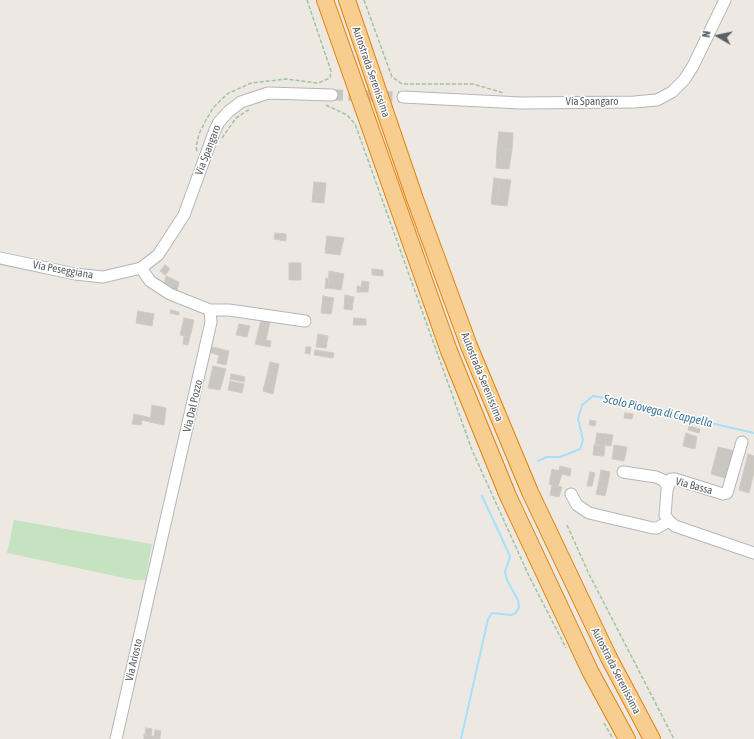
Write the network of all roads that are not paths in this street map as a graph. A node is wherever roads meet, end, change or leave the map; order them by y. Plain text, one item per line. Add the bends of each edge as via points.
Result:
1 (324, 0) edge
2 (347, 0) edge
3 (725, 0) edge
4 (332, 95) tunnel mouth
5 (403, 97) tunnel mouth
6 (165, 245) joint
7 (0, 258) edge
8 (141, 268) junction
9 (210, 310) junction
10 (305, 321) dead end
11 (742, 442) dead end
12 (623, 472) dead end
13 (668, 487) junction
14 (571, 494) dead end
15 (669, 522) junction
16 (754, 553) edge
17 (153, 581) joint
18 (116, 739) edge
19 (627, 739) edge
20 (652, 739) edge

1 - 19 highway, Autostrada Serenissima via 449,351 508,496 590,671
2 - 20 highway, Autostrada Serenissima via 415,199 469,346 530,492 609,658
3 - 5 street, Via Spangaro via 684,80 672,92 657,100 521,103
4 - 6 street, Via Spangaro via 268,93 241,102 219,122 184,216
6 - 8 street, Via Peseggiana via 158,255
7 - 8 street, Via Peseggiana via 75,274 103,277
8 - 9 street via 150,281 170,294
9 - 10 street via 229,310
9 - 17 street, Via Dal Pozzo via 209,337
11 - 13 street, Via Bassa via 727,493 723,494 675,479 671,479
12 - 13 street via 656,477
13 - 15 street, Via Bassa via 665,515
14 - 15 street via 577,505 589,513 653,528
15 - 16 street
17 - 18 street, Via Ariosto

